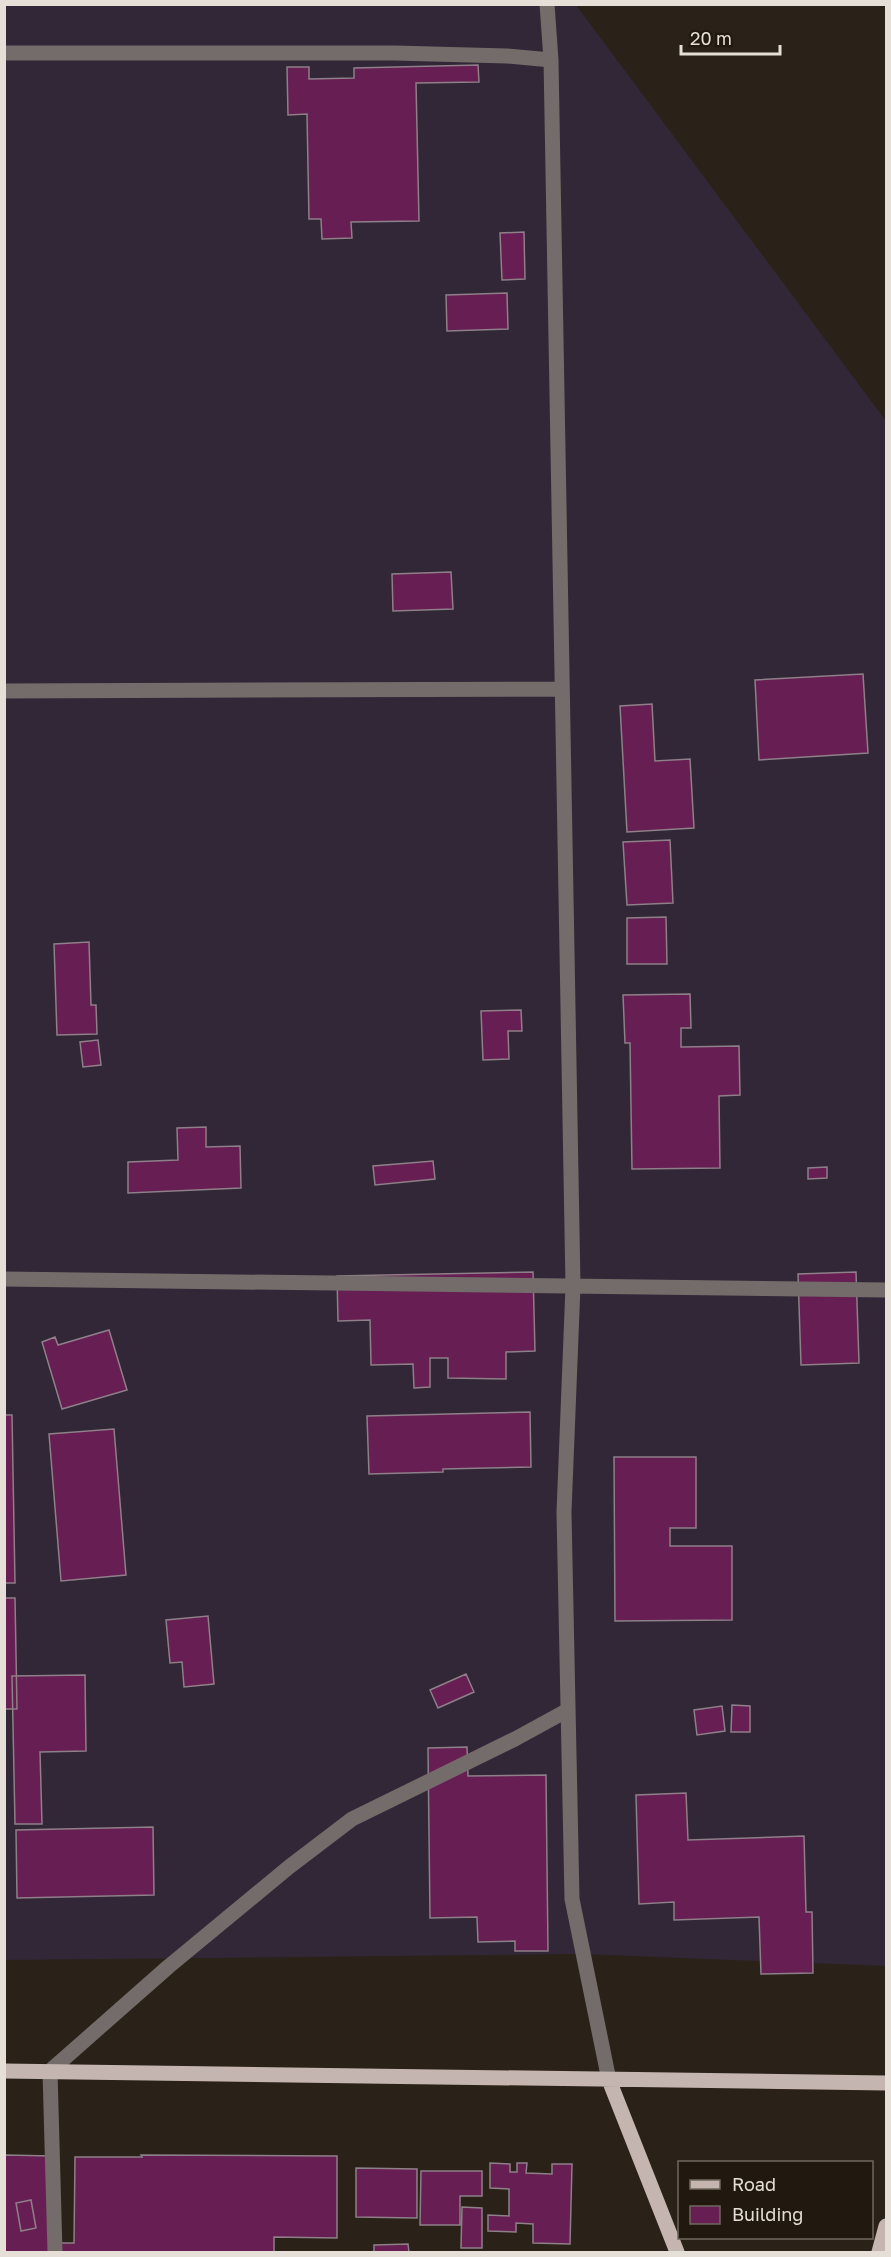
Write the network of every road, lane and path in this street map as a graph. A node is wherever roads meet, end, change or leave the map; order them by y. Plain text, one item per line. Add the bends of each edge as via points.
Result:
1 (547, 4) edge
2 (4, 53) edge
3 (551, 60) junction
4 (562, 689) junction
5 (4, 691) edge
6 (4, 1279) edge
7 (573, 1286) junction
8 (886, 1290) edge
9 (568, 1710) junction
10 (4, 2071) edge
11 (50, 2072) junction
12 (609, 2080) junction
13 (886, 2083) edge
14 (886, 2226) edge
15 (56, 2253) edge
16 (678, 2253) edge
17 (879, 2253) edge

1 - 3 street
2 - 3 street via 406,53
3 - 4 street
4 - 5 street
4 - 7 street
6 - 7 street
7 - 8 street
7 - 9 street via 564,1512
9 - 11 street via 352,1819 168,1967
9 - 12 street via 572,1899
10 - 11 main road
11 - 12 main road
11 - 15 street
12 - 13 main road
12 - 16 main road
14 - 17 main road

